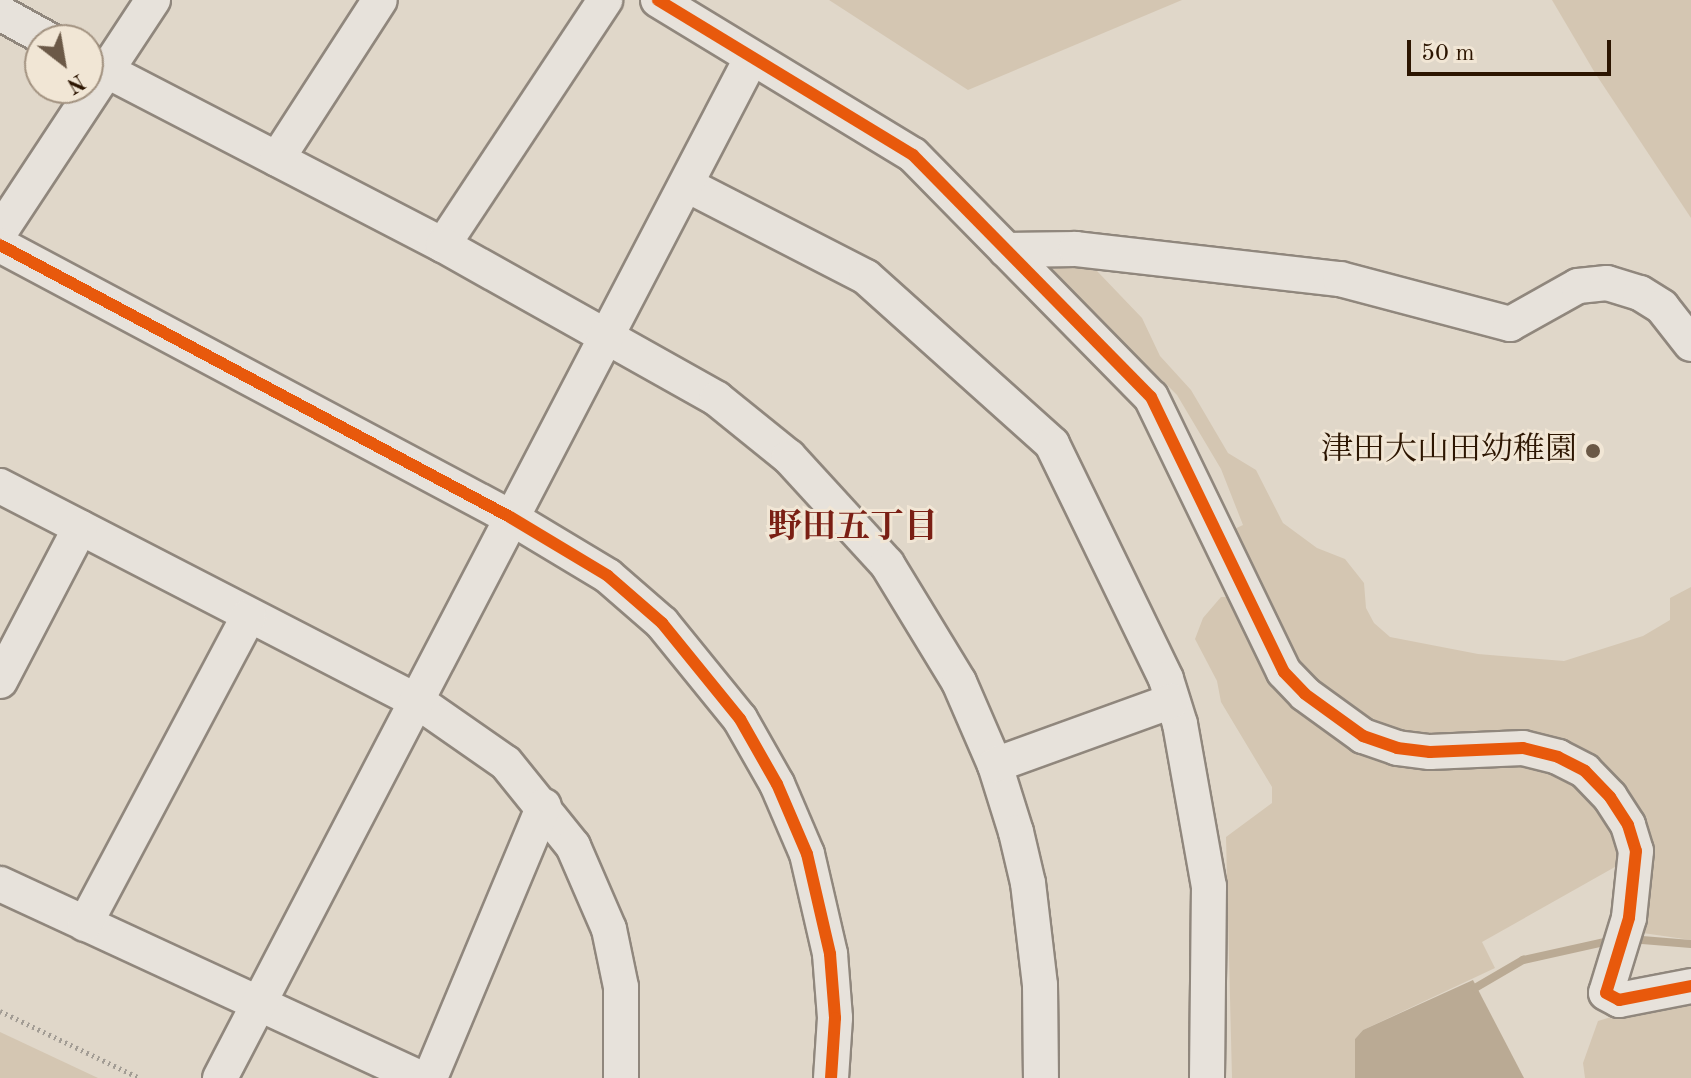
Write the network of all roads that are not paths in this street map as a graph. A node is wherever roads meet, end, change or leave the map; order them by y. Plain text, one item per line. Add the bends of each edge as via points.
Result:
1 (153, 0) edge
2 (380, 0) edge
3 (605, 0) edge
4 (658, 0) edge
5 (0, 13) edge
6 (24, 26) edge
7 (104, 58) edge
8 (751, 59) junction
9 (104, 70) edge
10 (75, 104) edge
11 (277, 159) junction
12 (687, 185) junction
13 (0, 232) edge
14 (0, 245) edge
15 (443, 245) junction
16 (1006, 250) junction
17 (608, 333) junction
18 (1691, 344) edge
19 (0, 486) edge
20 (510, 517) junction
21 (80, 528) junction
22 (249, 616) junction
23 (0, 681) edge
24 (417, 701) junction
25 (1172, 701) junction
26 (995, 765) junction
27 (544, 806) junction
28 (0, 884) edge
29 (85, 924) junction
30 (1691, 986) edge
31 (257, 1004) junction
32 (220, 1078) edge
33 (419, 1078) edge
34 (430, 1078) edge
35 (621, 1078) edge
36 (831, 1078) edge
37 (1041, 1078) edge
38 (1207, 1078) edge

1 - 7 street
2 - 11 street
3 - 15 street
4 - 8 street
5 - 6 street
8 - 12 street
8 - 16 street via 913,155
9 - 11 street
10 - 13 street
11 - 15 street
12 - 17 street
12 - 25 street via 866,277 1052,444
14 - 20 street
15 - 17 street
16 - 18 street via 1076,249 1340,279 1510,324 1578,286 1607,283 1640,293 1662,307
16 - 30 street via 1151,397 1284,672 1363,736 1397,748 1523,748 1585,771 1628,825 1636,851 1629,918 1606,993 1619,1000
17 - 20 street
17 - 26 street via 683,375 758,430 857,527 939,645
19 - 21 street
20 - 24 street
20 - 36 street via 608,576 662,623 715,685 761,753 793,817 825,921 835,1018
21 - 22 street
21 - 23 street
22 - 24 street
22 - 29 street
24 - 27 street via 506,763
24 - 31 street
25 - 26 street
25 - 38 street via 1209,886
26 - 37 street via 1028,883 1040,985
27 - 34 street
27 - 35 street via 573,846 609,929 621,987
28 - 29 street
29 - 31 street
31 - 32 street
31 - 33 street

